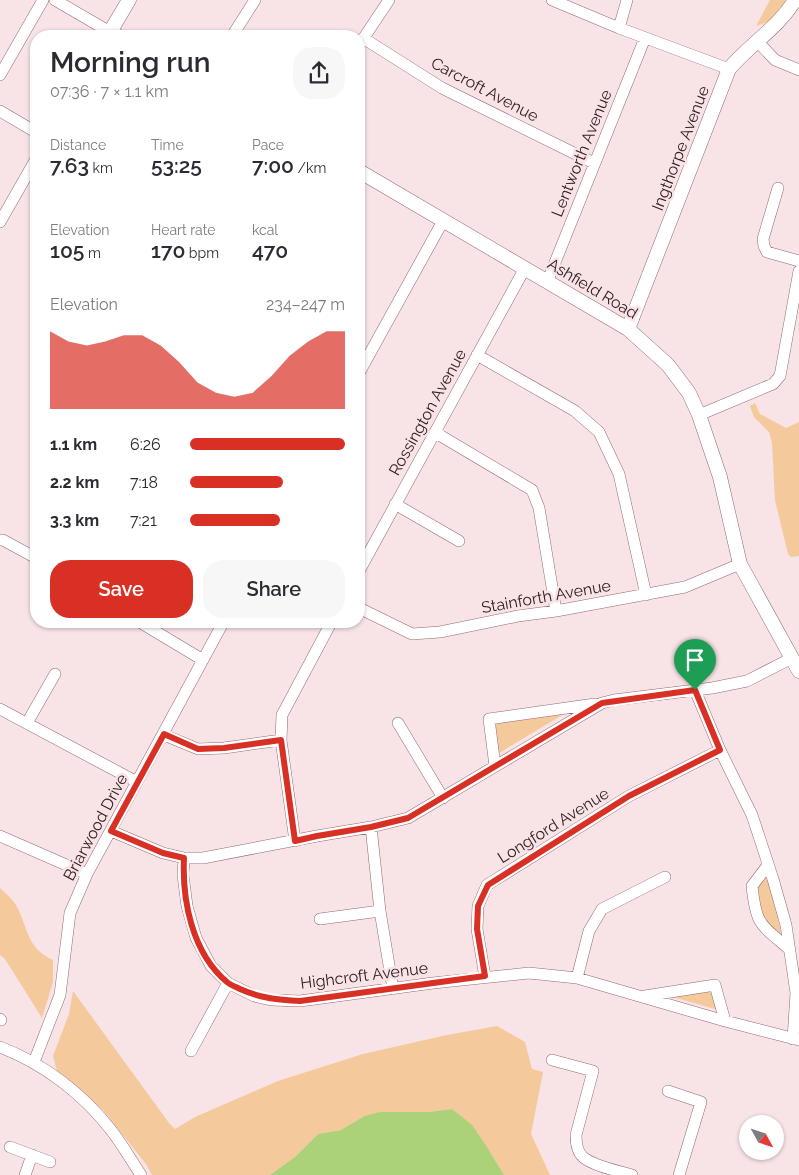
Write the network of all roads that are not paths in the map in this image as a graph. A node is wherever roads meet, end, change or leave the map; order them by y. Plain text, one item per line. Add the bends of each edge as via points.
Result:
1 (44, 0) edge
2 (55, 0) edge
3 (129, 0) edge
4 (255, 0) edge
5 (389, 0) edge
6 (552, 0) edge
7 (627, 0) edge
8 (795, 0) edge
9 (619, 28) junction
10 (104, 30) edge
11 (114, 30) edge
12 (236, 30) edge
13 (365, 36) edge
14 (644, 38) junction
15 (757, 41) junction
16 (365, 44) edge
17 (730, 69) junction
18 (799, 70) edge
19 (0, 75) edge
20 (0, 111) edge
21 (30, 129) edge
22 (594, 163) junction
23 (30, 168) edge
24 (365, 175) edge
25 (778, 188) dead end
26 (5, 203) edge
27 (443, 221) junction
28 (0, 222) edge
29 (799, 261) edge
30 (525, 268) junction
31 (799, 271) edge
32 (548, 280) junction
33 (628, 329) junction
34 (476, 355) junction
35 (365, 362) edge
36 (699, 415) junction
37 (436, 433) junction
38 (395, 504) junction
39 (0, 540) edge
40 (452, 540) dead end
41 (30, 553) edge
42 (365, 560) edge
43 (740, 564) junction
44 (646, 595) junction
45 (365, 611) edge
46 (556, 611) junction
47 (150, 628) edge
48 (220, 628) edge
49 (328, 628) edge
50 (792, 658) junction
51 (203, 660) junction
52 (799, 671) edge
53 (55, 674) dead end
54 (695, 690) junction
55 (602, 703) junction
56 (0, 709) edge
57 (27, 723) junction
58 (398, 724) dead end
59 (164, 734) junction
60 (281, 740) junction
61 (720, 750) junction
62 (495, 766) junction
63 (138, 782) junction
64 (443, 798) junction
65 (371, 827) junction
66 (111, 831) junction
67 (0, 836) edge
68 (295, 841) junction
69 (184, 858) junction
70 (768, 865) junction
71 (87, 874) junction
72 (665, 877) dead end
73 (380, 911) junction
74 (320, 919) dead end
75 (789, 949) junction
76 (485, 976) junction
77 (577, 978) junction
78 (228, 983) junction
79 (393, 989) junction
80 (642, 996) junction
81 (725, 1021) junction
82 (796, 1040) edge
83 (0, 1047) edge
84 (191, 1051) dead end
85 (552, 1060) dead end
86 (34, 1062) junction
87 (668, 1091) dead end
88 (10, 1147) dead end
89 (32, 1155) junction
90 (50, 1162) dead end
91 (25, 1175) edge
92 (141, 1175) edge
93 (632, 1175) edge
94 (679, 1175) edge

1 - 19 street
2 - 10 street
3 - 11 street
4 - 12 street
5 - 13 street
6 - 9 street
7 - 9 street
8 - 15 street, Ingthorpe Avenue via 780,20
9 - 14 street
14 - 17 street
14 - 22 street, Lentworth Avenue
15 - 17 street, Ingthorpe Avenue
15 - 18 street via 775,60
16 - 22 street, Carcroft Avenue via 442,88
17 - 33 street, Ingthorpe Avenue
20 - 21 street
22 - 32 street, Lentworth Avenue
23 - 26 street
24 - 27 street, Ashfield Road
25 - 29 street via 763,239 764,246 767,252
26 - 28 street
27 - 30 street, Ashfield Road
27 - 35 street
30 - 32 street, Ashfield Road
30 - 34 street, Rossington Avenue
31 - 36 street via 778,379
32 - 33 street, Ashfield Road
33 - 36 street, Ashfield Road via 679,377 690,392
34 - 37 street, Rossington Avenue
34 - 44 street via 575,410 599,432 620,474
36 - 43 street, Ashfield Road via 720,477
37 - 38 street, Rossington Avenue
37 - 46 street via 532,490 539,508
38 - 40 street
38 - 42 street, Rossington Avenue
39 - 41 street
43 - 44 street, Stainforth Avenue via 685,588
43 - 50 street, Ashfield Road
44 - 46 street, Stainforth Avenue
45 - 46 street, Stainforth Avenue via 412,634
47 - 51 street
48 - 51 street, Briarwood Drive
49 - 60 street via 282,715
50 - 52 street, Ashfield Road
50 - 54 street via 747,681
51 - 59 street, Briarwood Drive
53 - 57 street
54 - 55 street
54 - 61 street
55 - 62 street
55 - 62 street via 490,719
56 - 57 street
57 - 63 street
58 - 64 street
59 - 60 street via 198,749
59 - 63 street, Briarwood Drive
60 - 68 street
61 - 70 street via 752,815
61 - 76 street, Longford Avenue via 629,796 488,885 478,906 477,929
62 - 64 street
63 - 66 street, Briarwood Drive
64 - 65 street via 408,818
65 - 68 street
65 - 73 street
66 - 69 street via 163,853
66 - 71 street, Briarwood Drive
67 - 71 street
68 - 69 street via 204,858
69 - 78 street, Highcroft Avenue via 187,906 196,938 211,966
70 - 75 street via 786,925
70 - 75 street via 752,886 754,909 760,924
71 - 86 street, Briarwood Drive via 70,913 60,995
72 - 77 street via 602,909 589,931
73 - 74 street
73 - 79 street
75 - 82 street via 796,993
76 - 77 street, Highcroft Avenue via 528,973
76 - 79 street, Highcroft Avenue
77 - 80 street, Highcroft Avenue
78 - 79 street, Highcroft Avenue via 271,1000 300,1001
78 - 84 street
80 - 81 street, Highcroft Avenue
80 - 81 street, Highcroft Avenue via 715,985
81 - 82 street, Highcroft Avenue
83 - 86 street
85 - 93 street via 593,1071 576,1135 580,1152 592,1162
86 - 92 street via 95,1112 112,1130
87 - 94 street via 701,1102
88 - 89 street
89 - 90 street
89 - 91 street

